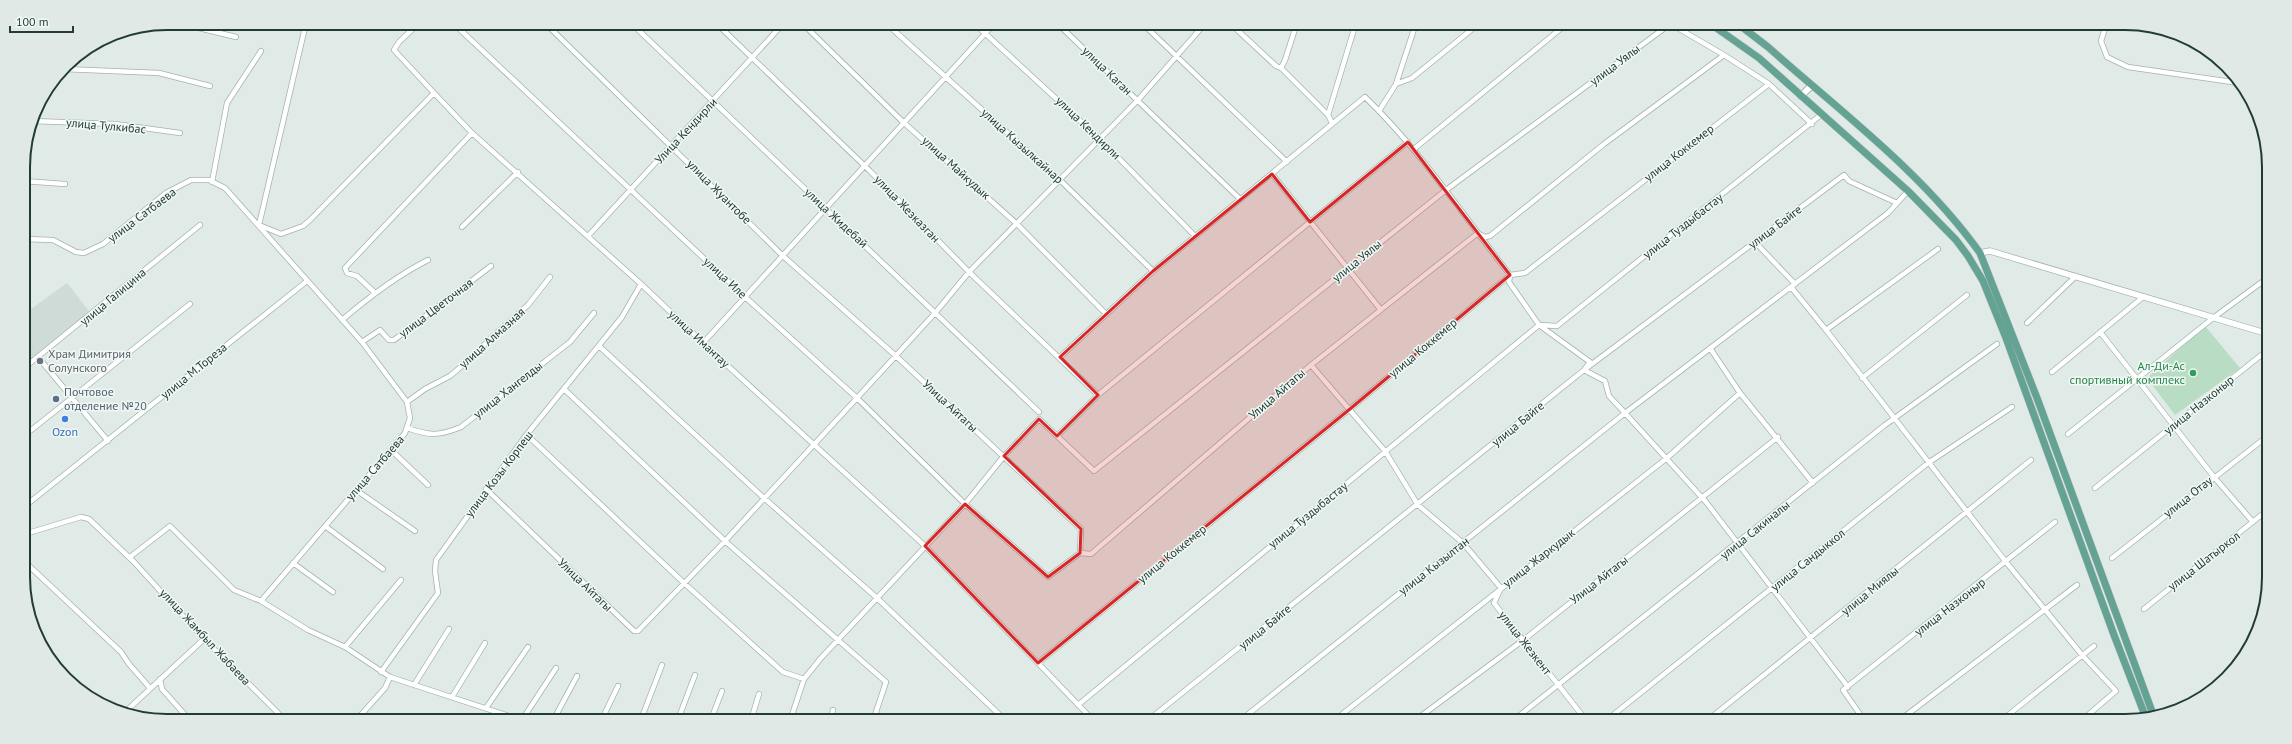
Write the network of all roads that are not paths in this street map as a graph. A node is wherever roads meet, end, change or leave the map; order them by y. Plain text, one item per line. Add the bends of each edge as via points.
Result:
1 (207, 30) edge
2 (304, 30) edge
3 (412, 30) edge
4 (460, 30) edge
5 (552, 30) edge
6 (638, 30) edge
7 (723, 30) edge
8 (777, 30) edge
9 (809, 30) edge
10 (894, 30) edge
11 (982, 30) edge
12 (988, 30) edge
13 (1064, 30) edge
14 (1149, 30) edge
15 (1200, 30) edge
16 (1237, 30) edge
17 (1295, 30) edge
18 (1354, 30) edge
19 (1414, 30) edge
20 (1471, 30) edge
21 (1559, 30) edge
22 (1662, 30) edge
23 (1681, 30) edge
24 (1720, 30) edge
25 (1746, 30) edge
26 (2104, 30) edge
27 (985, 33) junction
28 (236, 37) dead end
29 (261, 51) dead end
30 (1724, 55) junction
31 (1176, 56) junction
32 (752, 58) junction
33 (1280, 68) junction
34 (71, 69) edge
35 (946, 77) junction
36 (2232, 82) edge
37 (1396, 84) junction
38 (1769, 84) junction
39 (210, 86) dead end
40 (1811, 86) junction
41 (434, 93) junction
42 (1801, 96) junction
43 (1138, 100) junction
44 (712, 102) junction
45 (1379, 111) junction
46 (1822, 114) junction
47 (1328, 115) junction
48 (38, 121) edge
49 (904, 122) junction
50 (1332, 123) junction
51 (1812, 124) junction
52 (180, 133) dead end
53 (472, 133) junction
54 (1100, 139) junction
55 (1408, 142) junction
56 (672, 145) junction
57 (1414, 149) junction
58 (1287, 162) junction
59 (864, 166) junction
60 (518, 172) junction
61 (1272, 174) junction
62 (1060, 180) junction
63 (30, 182) edge
64 (212, 182) junction
65 (65, 184) dead end
66 (632, 190) junction
67 (1446, 190) junction
68 (1908, 192) junction
69 (1240, 199) junction
70 (1897, 203) junction
71 (826, 208) junction
72 (1310, 222) junction
73 (1017, 224) junction
74 (200, 225) dead end
75 (259, 225) junction
76 (462, 227) dead end
77 (1478, 233) junction
78 (588, 236) junction
79 (1195, 236) junction
80 (30, 239) edge
81 (1755, 242) junction
82 (1938, 249) dead end
83 (1980, 253) junction
84 (783, 256) junction
85 (428, 260) dead end
86 (491, 266) dead end
87 (1348, 268) junction
88 (1153, 270) junction
89 (969, 272) junction
90 (1510, 274) junction
91 (2076, 276) junction
92 (550, 277) dead end
93 (307, 281) junction
94 (2262, 282) edge
95 (641, 284) junction
96 (1793, 285) junction
97 (374, 292) junction
98 (1967, 295) dead end
99 (744, 296) junction
100 (2143, 297) junction
101 (190, 304) dead end
102 (1380, 310) junction
103 (936, 312) junction
104 (594, 313) dead end
105 (1106, 314) junction
106 (2213, 318) junction
107 (342, 320) junction
108 (2027, 323) dead end
109 (1539, 325) junction
110 (1826, 330) junction
111 (2100, 332) junction
112 (2262, 332) edge
113 (362, 342) junction
114 (703, 343) junction
115 (1997, 344) dead end
116 (599, 346) junction
117 (1710, 348) junction
118 (2018, 348) junction
119 (2011, 353) junction
120 (2262, 354) edge
121 (896, 356) junction
122 (38, 357) junction
123 (1060, 357) junction
124 (30, 363) edge
125 (1311, 365) junction
126 (1584, 370) junction
127 (2052, 372) dead end
128 (1862, 378) junction
129 (2137, 378) junction
130 (564, 389) junction
131 (1740, 393) junction
132 (1098, 395) junction
133 (71, 398) junction
134 (857, 398) junction
135 (407, 402) junction
136 (2012, 407) dead end
137 (1350, 410) junction
138 (1038, 412) dead end
139 (1625, 414) junction
140 (1894, 419) junction
141 (2174, 426) junction
142 (407, 428) junction
143 (30, 431) edge
144 (2068, 434) dead end
145 (527, 435) junction
146 (1057, 436) junction
147 (1778, 437) junction
148 (2262, 440) edge
149 (108, 441) junction
150 (814, 445) junction
151 (391, 450) junction
152 (1385, 451) junction
153 (1004, 456) junction
154 (1667, 458) junction
155 (2031, 460) dead end
156 (1928, 463) junction
157 (2214, 477) junction
158 (1813, 483) junction
159 (428, 486) dead end
160 (2095, 488) dead end
161 (486, 489) junction
162 (356, 490) junction
163 (764, 498) junction
164 (1703, 498) junction
165 (30, 502) edge
166 (965, 504) junction
167 (1418, 505) junction
168 (1967, 513) junction
169 (2262, 514) edge
170 (2055, 522) dead end
171 (2253, 522) junction
172 (325, 526) junction
173 (415, 531) dead end
174 (30, 532) edge
175 (725, 541) junction
176 (1463, 543) junction
177 (1738, 543) junction
178 (925, 546) junction
179 (1080, 553) junction
180 (130, 557) junction
181 (2112, 558) dead end
182 (2006, 562) junction
183 (293, 563) junction
184 (30, 566) edge
185 (384, 569) dead end
186 (401, 580) dead end
187 (684, 582) junction
188 (2077, 584) dead end
189 (1500, 588) junction
190 (1773, 588) junction
191 (333, 592) dead end
192 (877, 598) junction
193 (261, 601) junction
194 (2044, 609) junction
195 (2144, 609) dead end
196 (449, 629) dead end
197 (1812, 638) junction
198 (204, 639) junction
199 (838, 640) junction
200 (1523, 640) junction
201 (485, 643) dead end
202 (345, 646) junction
203 (2094, 646) dead end
204 (528, 647) dead end
205 (2082, 655) junction
206 (1038, 663) junction
207 (662, 665) dead end
208 (556, 668) dead end
209 (381, 672) junction
210 (695, 675) dead end
211 (576, 676) dead end
212 (160, 678) junction
213 (390, 678) junction
214 (804, 679) junction
215 (1557, 684) junction
216 (414, 685) junction
217 (618, 686) dead end
218 (1848, 686) junction
219 (150, 688) junction
220 (722, 690) dead end
221 (759, 694) dead end
222 (452, 697) junction
223 (1078, 705) junction
224 (129, 708) edge
225 (486, 708) junction
226 (2151, 709) joint
227 (833, 710) dead end
228 (2144, 712) edge
229 (2149, 712) edge
230 (184, 714) edge
231 (279, 714) edge
232 (363, 714) edge
233 (503, 714) edge
234 (526, 714) edge
235 (557, 714) edge
236 (605, 714) edge
237 (643, 714) edge
238 (680, 714) edge
239 (713, 714) edge
240 (753, 714) edge
241 (792, 714) edge
242 (832, 714) edge
243 (875, 714) edge
244 (999, 714) edge
245 (1087, 714) edge
246 (1156, 714) edge
247 (1248, 714) edge
248 (1342, 714) edge
249 (1424, 714) edge
250 (1521, 714) edge
251 (1581, 714) edge
252 (1616, 714) edge
253 (1716, 714) edge
254 (1860, 714) edge
255 (1908, 714) edge
256 (2009, 714) edge
257 (2089, 714) edge

1 - 28 street
2 - 75 street
3 - 41 street, улица Имантау via 394,50
4 - 66 street, улица Иле
5 - 56 street, улица Жуантобе
6 - 44 street, улица Жидебай
7 - 32 street, улица Жезказган
8 - 32 street, Улица Кендирли
9 - 49 street, улица Майкудык
10 - 35 street, улица Кызылкайнар
11 - 27 street, улица Кендирли
12 - 27 street
13 - 43 street, улица Каган
14 - 31 street
15 - 31 street
16 - 33 street
17 - 33 street
18 - 47 street
19 - 37 street
20 - 37 street via 1412,78
21 - 57 street
22 - 67 street, улица Уялы
23 - 30 street
24 - 42 main road via 1741,44
25 - 40 main road
26 - 36 street via 2101,41 2107,57 2128,67
27 - 35 street
27 - 54 street, улица Кендирли
29 - 64 street via 227,103
30 - 38 street
30 - 77 street via 1604,144 1490,236 1485,237
31 - 43 street
31 - 58 street
32 - 44 street, Улица Кендирли
32 - 59 street, улица Жезказган
33 - 47 street
34 - 39 street via 159,73
35 - 49 street
35 - 62 street, улица Кызылкайнар
37 - 45 street
38 - 51 street
38 - 90 street, улица Коккемер via 1525,273
40 - 42 main road
40 - 83 main road via 1924,185
41 - 53 street, улица Имантау
41 - 75 street via 303,226 281,234
42 - 46 main road
43 - 54 street
43 - 69 street, улица Каган
44 - 56 street, Улица Кендирли
44 - 71 street, улица Жидебай
45 - 50 street via 1365,97
45 - 55 street
46 - 51 street, улица Туздыбастау
46 - 68 main road
47 - 50 street
48 - 52 street, улица Тулкибас via 115,124
49 - 59 street
49 - 73 street, улица Майкудык
50 - 58 street
51 - 109 street, улица Туздыбастау via 1557,326
53 - 60 street, улица Имантау
53 - 97 street via 345,268 347,273 357,276
54 - 62 street
54 - 79 street, улица Кендирли
55 - 57 street
55 - 72 street
56 - 66 street, Улица Кендирли
56 - 84 street, улица Жуантобе
57 - 67 street
58 - 61 street
59 - 71 street
59 - 89 street, улица Жезказган
60 - 76 street
60 - 78 street, улица Имантау
61 - 69 street
61 - 72 street
62 - 73 street
62 - 88 street, улица Кызылкайнар
63 - 65 street
64 - 75 street, улица Сатбаева via 225,188
64 - 80 street, улица Сатбаева via 191,180 166,193 104,244 84,253 71,250 53,240
66 - 78 street, Улица Кендирли
66 - 99 street, улица Иле
67 - 77 street
67 - 87 street, улица Уялы
68 - 70 street, улица Кызылтан
68 - 119 main road via 1956,240 1968,256 1983,281
69 - 79 street
70 - 81 street, улица Байге via 1849,181 1844,175
70 - 96 street, улица Кызылтан via 1888,213
71 - 84 street
71 - 103 street, улица Жидебай
72 - 87 street
72 - 132 street
73 - 89 street
73 - 105 street, улица Майкудык
74 - 122 street, улица Галицина
75 - 93 street, улица Сатбаева
77 - 90 street
77 - 102 street, Улица Айтагы
78 - 95 street, улица Имантау
79 - 88 street
81 - 96 street
81 - 126 street, улица Байге
82 - 110 street
83 - 91 street via 1990,251
83 - 118 main road
84 - 99 street
84 - 121 street, улица Жуантобе
85 - 97 street via 402,272
86 - 113 street, улица Цветочная via 394,340 389,340 380,330
87 - 102 street
87 - 146 street, улица Уялы via 1094,471
88 - 105 street
89 - 103 street
89 - 123 street, улица Жезказган
90 - 109 street via 1509,282
90 - 137 street, улица Коккемер
91 - 100 street
91 - 108 street
92 - 135 street, улица Алмазная via 528,305 470,359 450,376 424,389
93 - 107 street, улица Сатбаева
93 - 149 street, улица М.Тореза
94 - 106 street
95 - 114 street, улица Имантау
95 - 116 street, улица Козы Корпеш via 622,317
96 - 110 street
96 - 117 street, улица Кызылтан
97 - 107 street
98 - 128 street
99 - 114 street
99 - 134 street, улица Иле
100 - 106 street
100 - 111 street
101 - 133 street
102 - 125 street, Улица Айтагы
103 - 121 street
103 - 138 street, улица Жидебай
104 - 142 street, улица Хангелды via 570,342 461,427 442,435
105 - 123 street
106 - 112 street
106 - 129 street
107 - 113 street, улица Сатбаева
109 - 126 street via 1590,362
109 - 152 street, улица Туздыбастау
110 - 128 street
111 - 127 street
111 - 129 street
113 - 135 street, улица Сатбаева
114 - 150 street, улица Имантау
115 - 140 street, улица Сакиналы
116 - 130 street, улица Козы Корпеш
116 - 163 street
117 - 131 street
117 - 139 street, улица Кызылтан
118 - 119 street
118 - 226 main road
119 - 228 main road
120 - 141 street, улица Назконыр
121 - 134 street
121 - 153 street, Улица Айтагы
122 - 124 street, улица Галицина
122 - 133 street
123 - 132 street, улица Жезказган
125 - 137 street
125 - 179 street, Улица Айтагы via 1091,554
126 - 139 street via 1605,381 1609,396
126 - 167 street, улица Байге
128 - 140 street
129 - 141 street
129 - 144 street
130 - 145 street, улица Козы Корпеш
130 - 175 street
131 - 147 street
131 - 154 street, улица Жаркудык
132 - 146 street
133 - 143 street
133 - 149 street
134 - 150 street
134 - 166 street, улица Иле
135 - 142 street, улица Сатбаева via 410,418
136 - 156 street, улица Сандыккол
137 - 152 street
137 - 206 street, улица Коккемер
139 - 154 street
139 - 176 street, улица Кызылтан
140 - 156 street
140 - 158 street, улица Сакиналы
141 - 157 street
141 - 160 street, улица Назконыр
142 - 151 street, улица Сатбаева
145 - 161 street, улица Козы Корпеш
145 - 187 street
146 - 153 street via 1039,419
147 - 158 street
147 - 164 street, Улица Айтагы
148 - 157 street, улица Отау
149 - 165 street, улица М.Тореза
150 - 163 street
150 - 178 street, улица Имантау
151 - 159 street
151 - 162 street, улица Сатбаева
152 - 167 street
152 - 223 street, улица Туздыбастау
153 - 166 street
153 - 179 street, Улица Айтагы via 1082,529
154 - 164 street
154 - 189 street, улица Жаркудык
155 - 168 street, улица Миялы
156 - 168 street
156 - 190 street, улица Сандыккол
157 - 171 street
157 - 181 street, улица Отау
158 - 177 street, улица Сакиналы
161 - 187 street, Улица Айтагы via 634,631 640,630
161 - 209 street, улица Козы Корпеш via 436,560 438,593
162 - 172 street, улица Сатбаева
162 - 173 street
163 - 175 street
163 - 192 street
164 - 177 street
164 - 200 street, Улица Айтагы
166 - 178 street
166 - 179 street, Улица Айтагы via 1048,577
167 - 176 street
167 - 246 street, улица Байге
168 - 182 street
168 - 197 street, улица Миялы
169 - 171 street, улица Шатыркол
170 - 182 street, улица Назконыр
171 - 195 street, улица Шатыркол
172 - 183 street, улица Сатбаева
172 - 185 street
174 - 180 street via 81,517 89,519
175 - 187 street, Улица Айтагы
175 - 199 street
176 - 189 street
176 - 247 street, улица Кызылтан
177 - 190 street
177 - 215 street, улица Сакиналы
178 - 192 street
178 - 206 street, улица Имантау
180 - 193 street via 170,526 234,590
180 - 198 street, улица Жамбыл Жабаева
182 - 194 street
182 - 218 street, улица Назконыр
183 - 191 street
183 - 193 street, улица Сатбаева
184 - 219 street via 121,652
186 - 202 street
187 - 214 street via 783,672
188 - 194 street
189 - 200 street, улица Жезкент via 1494,603
189 - 248 street, улица Жаркудык
190 - 197 street
190 - 252 street, улица Сандыккол
192 - 199 street
192 - 244 street
193 - 202 street via 308,630
194 - 205 street
194 - 255 street
196 - 216 street
197 - 218 street
197 - 253 street, улица Миялы
198 - 212 street
198 - 231 street, улица Жамбыл Жабаева
199 - 214 street
199 - 243 street via 886,682
200 - 215 street, улица Жезкент
200 - 249 street, Улица Айтагы
201 - 222 street
202 - 209 street
203 - 205 street
204 - 225 street
205 - 256 street
205 - 257 street via 2116,691
206 - 223 street, улица Имантау
207 - 237 street
208 - 234 street
209 - 213 street
210 - 238 street
211 - 235 street
212 - 219 street
212 - 230 street via 162,689
213 - 216 street
213 - 232 street via 385,688
214 - 241 street
215 - 250 street, улица Сакиналы
215 - 251 street, улица Жезкент
216 - 222 street
217 - 236 street
218 - 254 street, улица Назконыр via 1843,690
219 - 224 street
220 - 239 street
221 - 240 street
222 - 225 street
223 - 245 street, улица Имантау
225 - 233 street
226 - 229 main road
227 - 242 street

